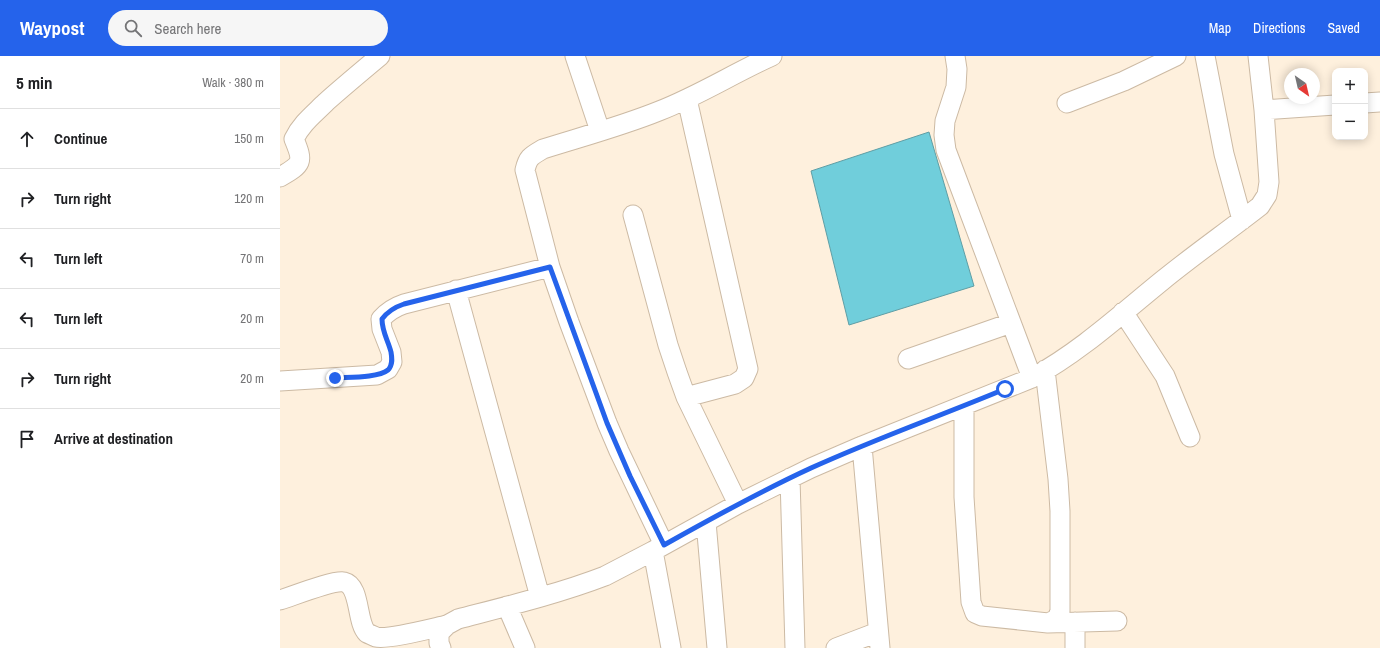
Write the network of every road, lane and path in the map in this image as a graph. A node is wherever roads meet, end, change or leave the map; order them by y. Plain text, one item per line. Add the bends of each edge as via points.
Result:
1 (380, 56) edge
2 (575, 56) edge
3 (772, 56) edge
4 (954, 56) edge
5 (1176, 56) edge
6 (1205, 56) edge
7 (1258, 56) edge
8 (687, 99) junction
9 (1380, 102) edge
10 (1067, 103) dead end
11 (1368, 103) edge
12 (1332, 105) edge
13 (1264, 110) junction
14 (600, 131) junction
15 (280, 177) edge
16 (633, 215) dead end
17 (1242, 220) junction
18 (550, 267) junction
19 (456, 290) junction
20 (1123, 312) junction
21 (1011, 323) junction
22 (908, 359) dead end
23 (1039, 374) junction
24 (280, 381) edge
25 (686, 397) junction
26 (964, 406) junction
27 (1190, 437) dead end
28 (862, 446) junction
29 (790, 478) junction
30 (738, 504) junction
31 (706, 522) junction
32 (658, 548) junction
33 (540, 597) junction
34 (280, 600) edge
35 (507, 606) junction
36 (1116, 621) dead end
37 (1075, 622) junction
38 (1048, 623) junction
39 (448, 625) junction
40 (879, 640) edge
41 (441, 648) edge
42 (526, 648) edge
43 (671, 648) edge
44 (717, 648) edge
45 (795, 648) edge
46 (836, 648) edge
47 (1075, 648) edge

1 - 15 street via 297,131 294,139 300,162 293,170
2 - 14 street
3 - 8 street
4 - 21 street via 957,69 956,87 945,121 946,150
5 - 10 street via 1124,81
6 - 17 street via 1224,154
7 - 13 street
8 - 14 street via 659,112
8 - 25 street via 748,369 744,378 735,384
9 - 11 street
12 - 13 street
13 - 17 street via 1269,182 1267,195 1260,206
14 - 18 street via 543,149 527,160 525,170
16 - 25 street via 668,345
17 - 20 street
18 - 19 street
18 - 32 street via 607,423
19 - 24 street via 404,304 386,313 382,319 382,329 391,352 392,362 388,370 377,374
19 - 33 street
20 - 23 street via 1077,349
20 - 27 street via 1165,376
21 - 22 street
21 - 23 street
23 - 26 street
23 - 38 street via 1058,479 1060,511 1060,611 1056,619
25 - 30 street
26 - 28 street
26 - 38 street via 964,497 971,602 975,613 982,616
28 - 29 street
28 - 40 street
29 - 30 street
29 - 45 street
30 - 31 street
31 - 32 street
31 - 44 street
32 - 33 street via 605,576
32 - 43 street
33 - 35 street
34 - 39 street via 333,583 344,582 351,586 367,633 388,638
35 - 39 street via 458,619
35 - 42 street
36 - 37 street
37 - 38 street
37 - 47 street
39 - 41 street via 439,633
40 - 46 street

